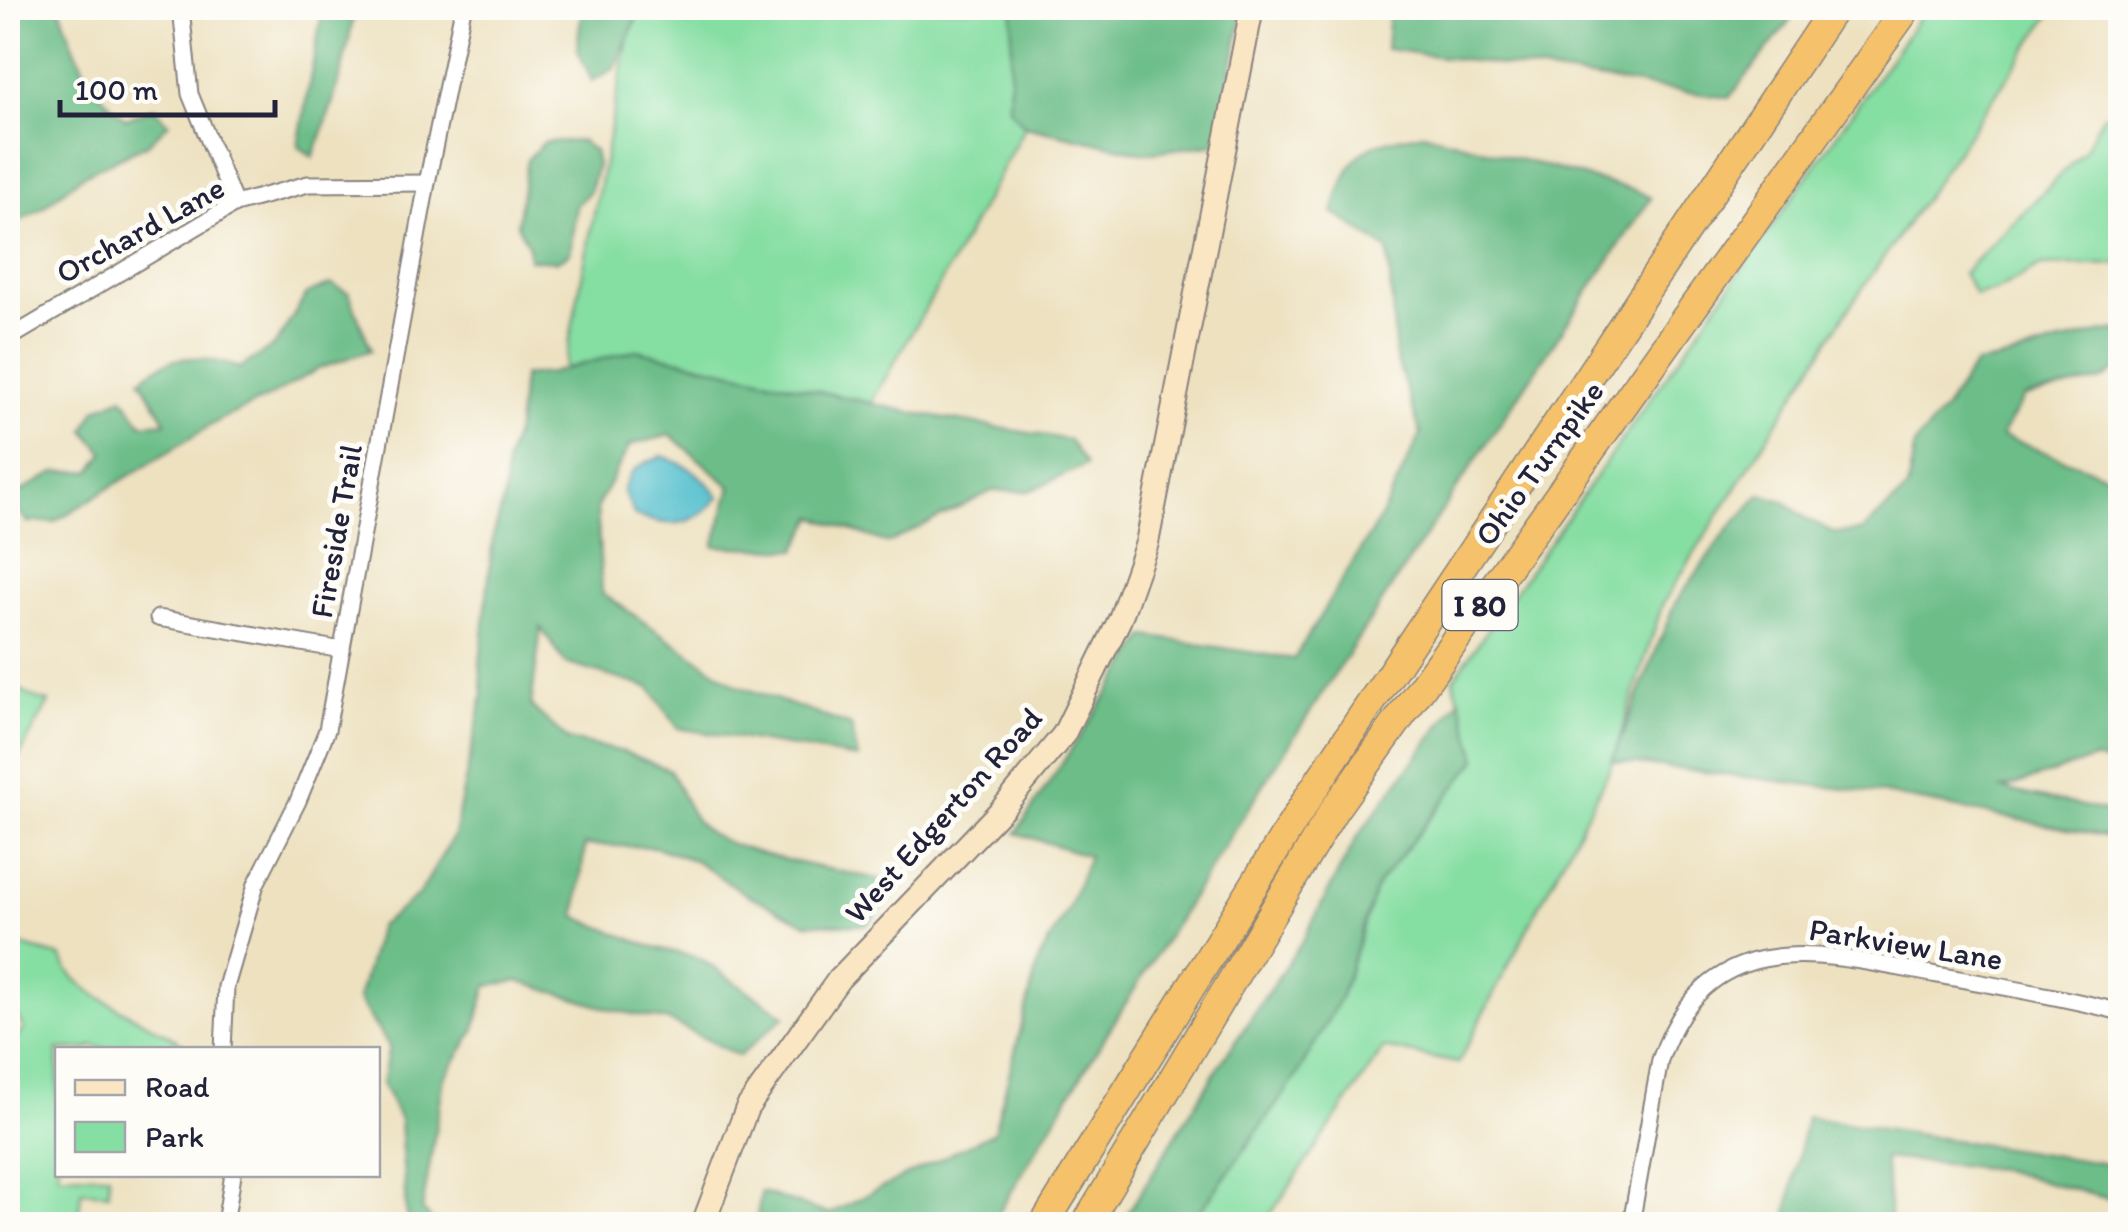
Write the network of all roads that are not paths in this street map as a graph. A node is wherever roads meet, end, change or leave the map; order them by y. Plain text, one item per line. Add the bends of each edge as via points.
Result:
1 (180, 8) edge
2 (463, 8) edge
3 (1252, 8) edge
4 (1834, 8) edge
5 (1908, 8) edge
6 (427, 183) junction
7 (235, 204) junction
8 (9, 334) edge
9 (158, 618) dead end
10 (342, 650) junction
11 (2119, 1006) edge
12 (2120, 1028) edge
13 (223, 1047) edge
14 (233, 1177) edge
15 (226, 1224) edge
16 (704, 1224) edge
17 (1044, 1224) edge
18 (1086, 1224) edge
19 (1631, 1224) edge

1 - 7 street via 190,94
2 - 6 street, Fireside Trail
3 - 16 street, West Edgerton Road via 1147,542 1120,618 1064,734 840,979 747,1108
4 - 17 highway, Ohio Turnpike / I 80 via 1311,793
5 - 18 highway, Ohio Turnpike / I 80 via 1334,810
6 - 7 street, Orchard Lane via 308,184
6 - 10 street, Fireside Trail
7 - 8 street, Orchard Lane
9 - 10 street
10 - 13 street, Fireside Trail via 327,730 256,884 226,986
11 - 12 street, Parkview Lane
11 - 19 street, Parkview Lane via 1833,956 1759,959 1701,992 1668,1037
14 - 15 street

